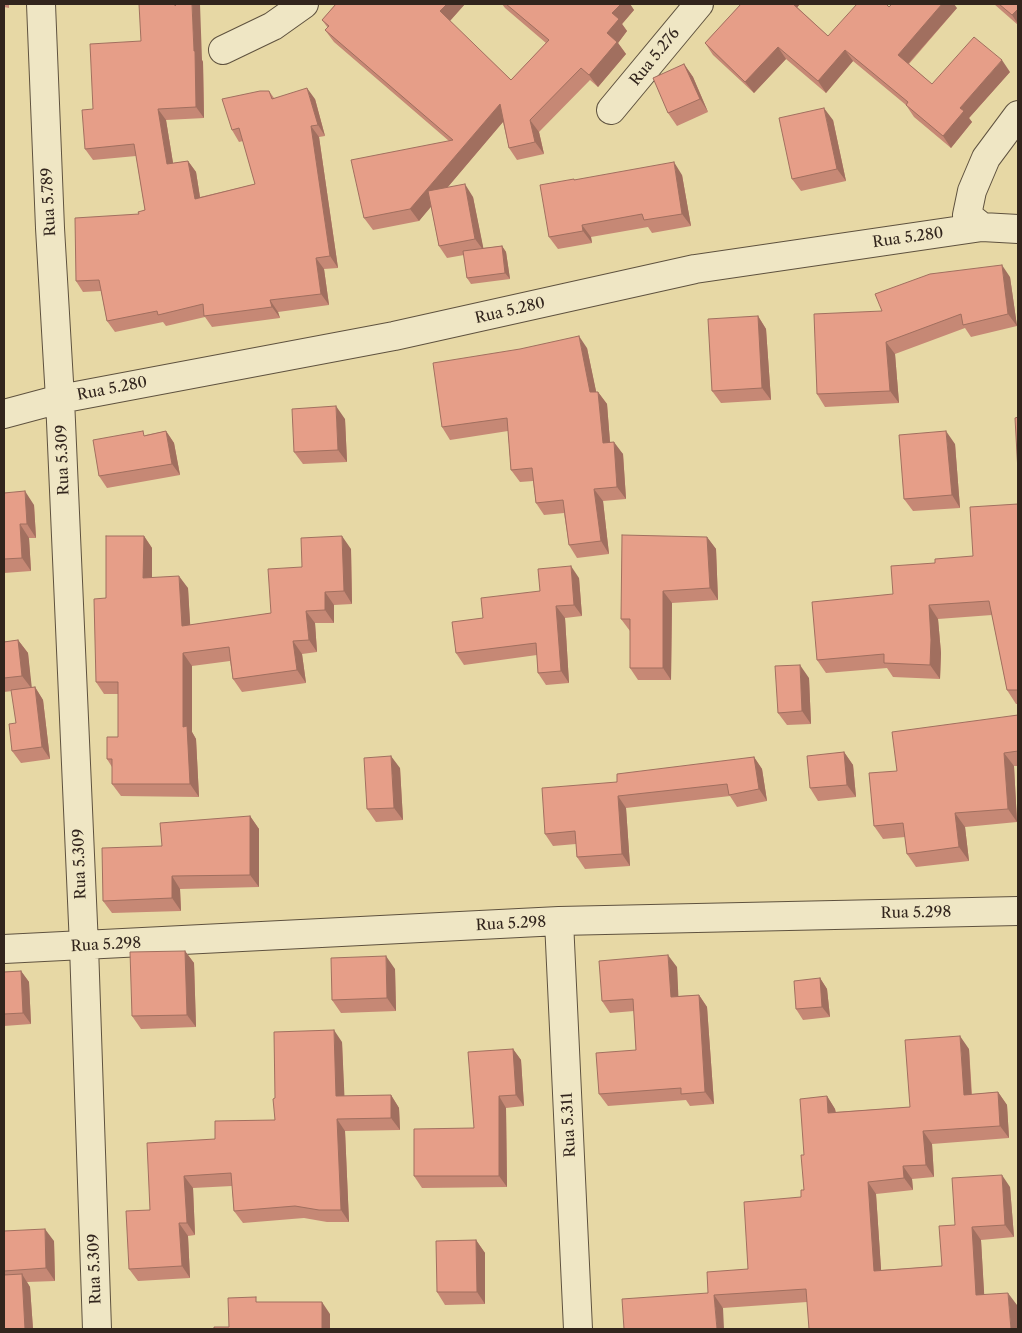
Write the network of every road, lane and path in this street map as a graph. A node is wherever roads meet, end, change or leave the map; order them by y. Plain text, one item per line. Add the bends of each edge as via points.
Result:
1 (42, 4) edge
2 (304, 4) edge
3 (698, 4) edge
4 (223, 50) dead end
5 (611, 110) dead end
6 (1018, 116) edge
7 (982, 227) junction
8 (1018, 229) edge
9 (60, 399) junction
10 (4, 414) edge
11 (1018, 911) edge
12 (559, 921) junction
13 (84, 946) junction
14 (4, 949) edge
15 (97, 1329) edge
16 (578, 1329) edge

1 - 9 street, Rua 5.789
2 - 4 street via 273,26
3 - 5 street, Rua 5.276
6 - 7 street via 986,158 972,190 967,216
7 - 8 street, Rua 5.280
7 - 9 street, Rua 5.280 via 695,269 394,336
9 - 10 street, Rua 5.280
9 - 13 street, Rua 5.309
11 - 12 street, Rua 5.298
12 - 13 street, Rua 5.298
12 - 16 street, Rua 5.311
13 - 14 street, Rua 5.298
13 - 15 street, Rua 5.309

